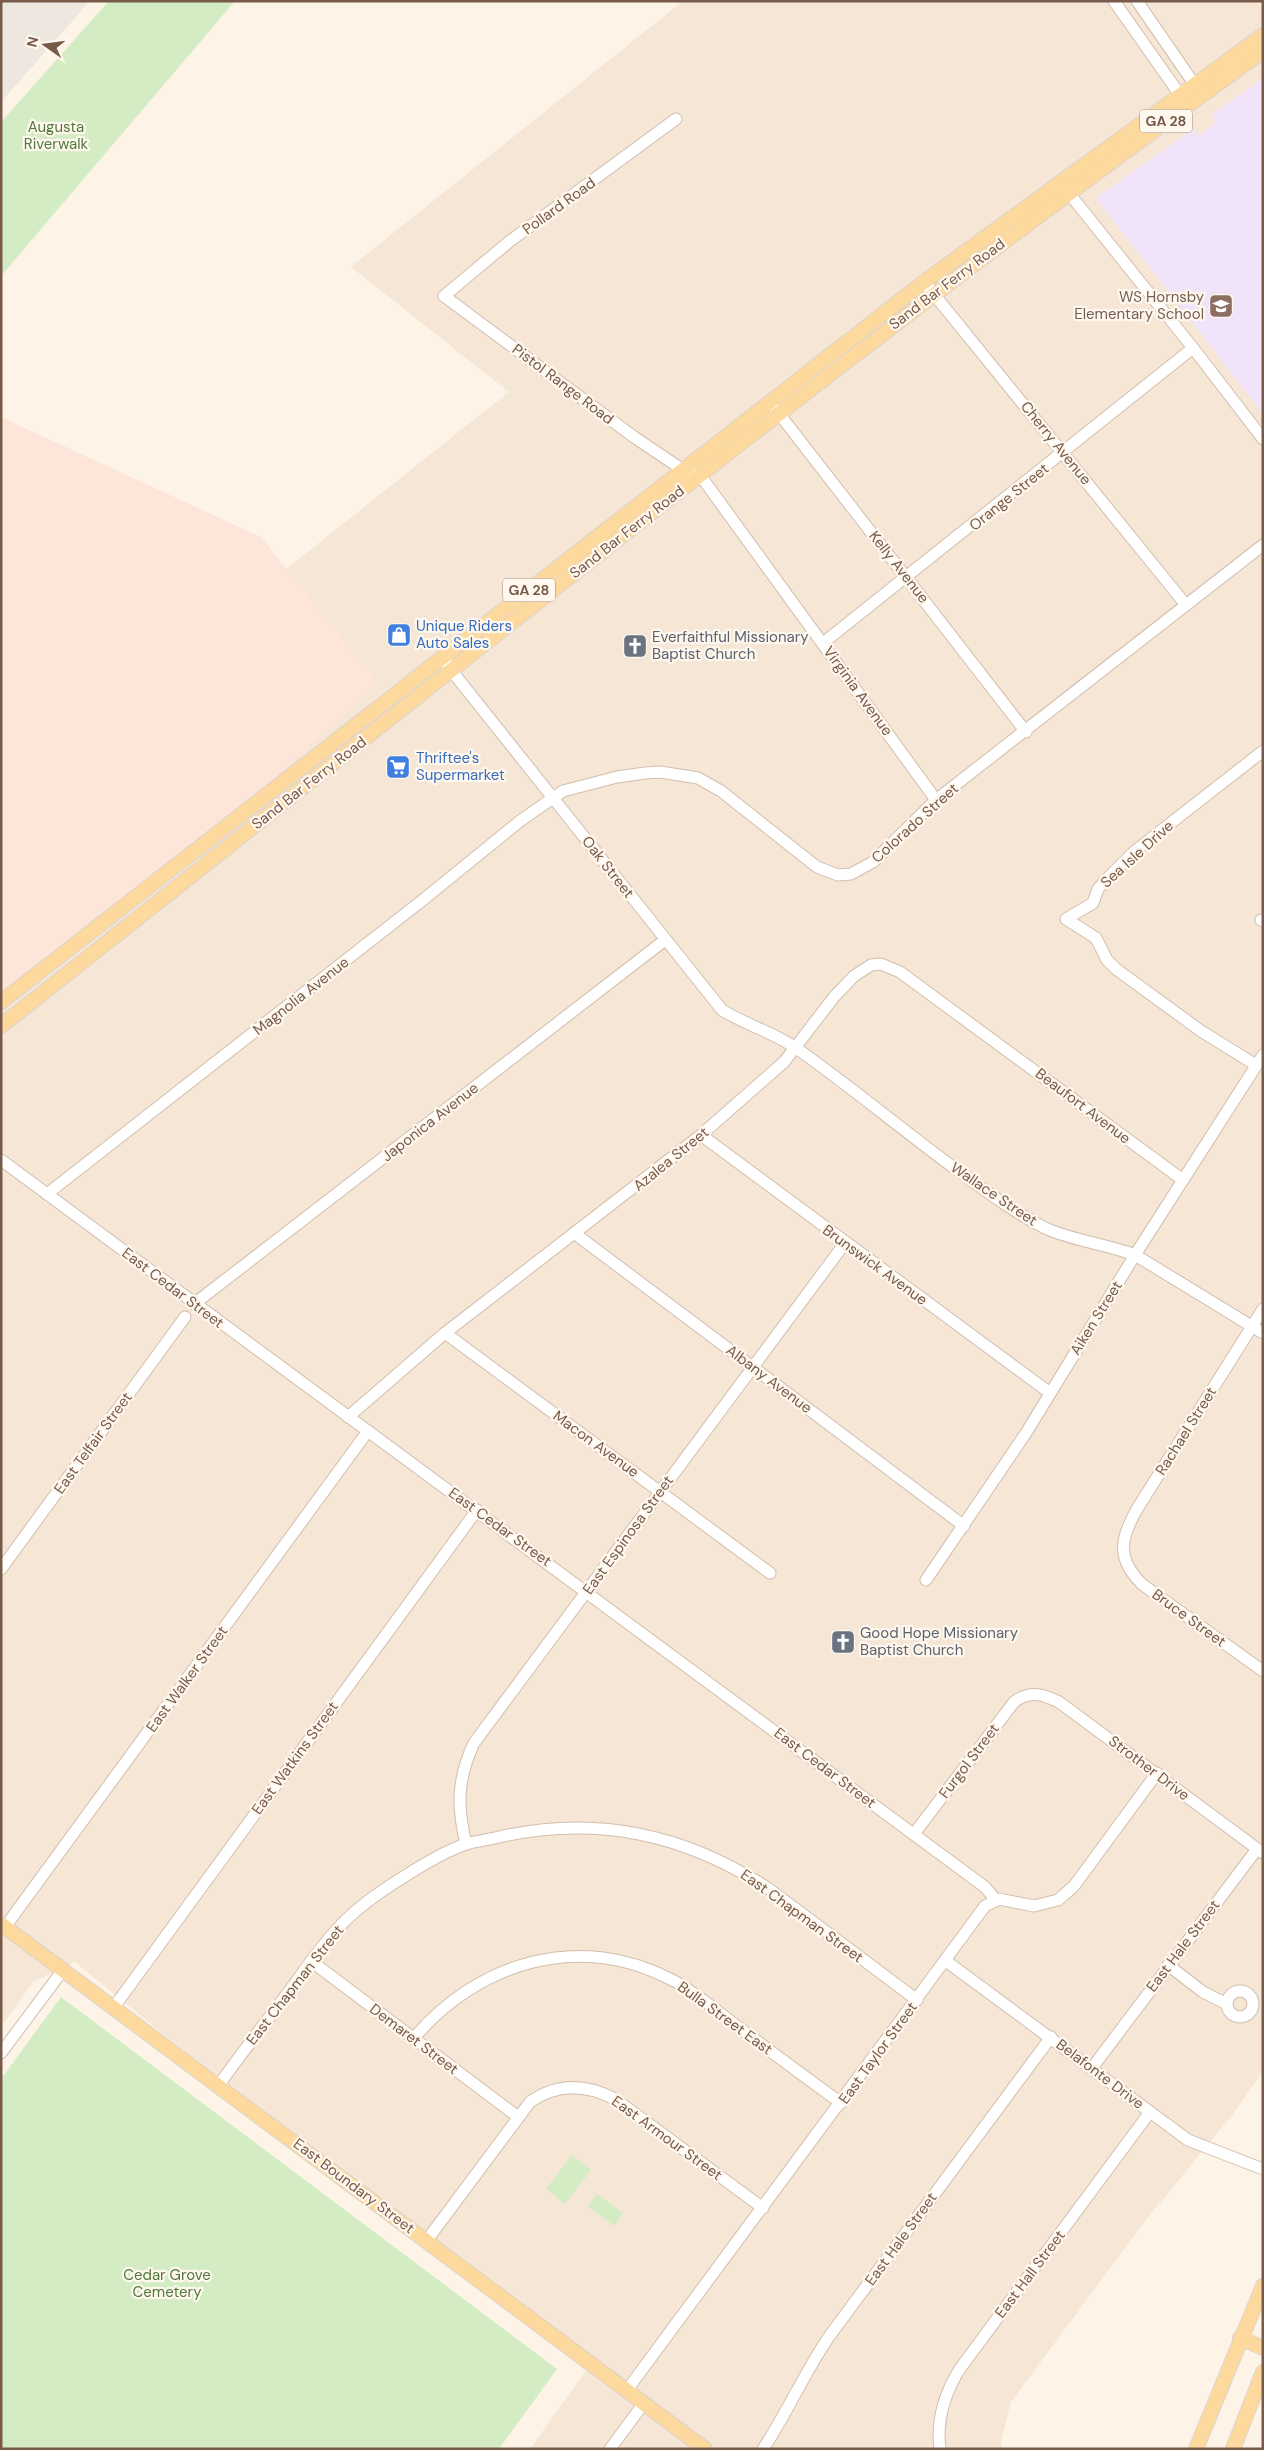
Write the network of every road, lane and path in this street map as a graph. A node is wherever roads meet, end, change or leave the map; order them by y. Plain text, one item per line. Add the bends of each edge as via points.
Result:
1 (1114, 1) edge
2 (1137, 1) edge
3 (1263, 35) edge
4 (1263, 51) edge
5 (1190, 94) junction
6 (676, 119) dead end
7 (1064, 187) junction
8 (924, 282) junction
9 (934, 292) junction
10 (444, 296) joint
11 (1193, 348) junction
12 (774, 408) junction
13 (1263, 440) edge
14 (1064, 453) junction
15 (683, 470) junction
16 (700, 475) junction
17 (1263, 545) edge
18 (907, 578) junction
19 (1186, 605) junction
20 (823, 643) junction
21 (443, 657) junction
22 (451, 670) junction
23 (1026, 732) junction
24 (1263, 751) edge
25 (553, 796) junction
26 (936, 800) junction
27 (666, 940) junction
28 (1, 1002) edge
29 (1, 1026) edge
30 (981, 1032) joint
31 (796, 1048) junction
32 (1263, 1055) edge
33 (1256, 1065) junction
34 (702, 1135) junction
35 (1, 1160) edge
36 (1183, 1180) junction
37 (48, 1194) junction
38 (574, 1233) junction
39 (845, 1243) junction
40 (1135, 1254) junction
41 (194, 1304) junction
42 (1263, 1309) edge
43 (185, 1317) dead end
44 (1252, 1326) junction
45 (445, 1333) junction
46 (1263, 1333) edge
47 (753, 1367) junction
48 (1050, 1393) junction
49 (348, 1417) junction
50 (368, 1431) junction
51 (660, 1492) junction
52 (476, 1510) junction
53 (964, 1526) junction
54 (1124, 1557) joint
55 (1, 1569) edge
56 (770, 1573) dead end
57 (926, 1580) dead end
58 (587, 1591) junction
59 (1263, 1671) edge
60 (1029, 1694) joint
61 (1157, 1772) junction
62 (914, 1834) junction
63 (466, 1844) junction
64 (1260, 1851) edge
65 (995, 1899) junction
66 (3, 1926) edge
67 (311, 1961) junction
68 (946, 1961) junction
69 (1168, 1965) junction
70 (63, 1970) junction
71 (917, 2000) junction
72 (1227, 2004) dead end
73 (114, 2007) junction
74 (1051, 2037) junction
75 (413, 2039) junction
76 (1, 2053) edge
77 (1092, 2068) junction
78 (218, 2086) junction
79 (840, 2103) junction
80 (1150, 2112) junction
81 (518, 2117) junction
82 (1263, 2169) edge
83 (763, 2208) junction
84 (427, 2240) junction
85 (1263, 2286) edge
86 (1240, 2338) junction
87 (1263, 2348) edge
88 (1263, 2372) edge
89 (627, 2390) junction
90 (644, 2403) junction
91 (610, 2449) edge
92 (706, 2449) edge
93 (763, 2449) edge
94 (940, 2449) edge
95 (1196, 2449) edge
96 (1233, 2449) edge

1 - 5 street
2 - 5 street
3 - 5 main road, Sand Bar Ferry Road
4 - 5 main road, Sand Bar Ferry Road / GA 28
5 - 7 main road, Sand Bar Ferry Road / GA 28
6 - 10 street, Pollard Road via 510,241
7 - 8 main road, Sand Bar Ferry Road / GA 28
7 - 9 main road, Sand Bar Ferry Road / GA 28
7 - 11 street
8 - 9 street, Cherry Avenue
8 - 12 main road, Sand Bar Ferry Road / GA 28
9 - 12 main road, Sand Bar Ferry Road / GA 28
9 - 14 street, Cherry Avenue
10 - 15 street, Pistol Range Road
11 - 13 street
11 - 14 street, Orange Street
12 - 15 main road, Sand Bar Ferry Road / GA 28
12 - 16 main road, Sand Bar Ferry Road / GA 28
12 - 18 street, Kelly Avenue
14 - 18 street, Orange Street
14 - 19 street, Cherry Avenue
15 - 16 street
15 - 21 main road, Sand Bar Ferry Road / GA 28
16 - 20 street, Virginia Avenue
16 - 22 main road, Sand Bar Ferry Road / GA 28
17 - 19 street, Colorado Street
18 - 20 street, Orange Street
18 - 23 street, Kelly Avenue
19 - 23 street, Colorado Street
20 - 26 street, Virginia Avenue
21 - 22 street, Oak Street
21 - 28 main road, Sand Bar Ferry Road / GA 28
22 - 25 street, Oak Street
22 - 29 main road, Sand Bar Ferry Road / GA 28
23 - 26 street, Colorado Street
24 - 33 street, Sea Isle Drive via 1135,852 1098,889 1093,903 1066,919 1096,938 1107,960 1116,969 1201,1031
25 - 26 street, Colorado Street via 580,786 645,773 673,773 698,778 721,791 810,862 838,875 851,874 873,862
25 - 27 street, Oak Street
25 - 37 street, Magnolia Avenue
27 - 31 street, Oak Street via 722,1010
27 - 41 street, Japonica Avenue
30 - 31 street, Azalea Street via 892,967 877,964 845,983
30 - 36 street, Beaufort Avenue
31 - 34 street, Azalea Street via 778,1069
31 - 40 street, Wallace Street via 1024,1217 1068,1237
32 - 33 street, Aiken Street
33 - 36 street, Aiken Street
34 - 38 street, Azalea Street
34 - 39 street, Brunswick Avenue
35 - 37 street, East Cedar Street
36 - 40 street, Aiken Street
37 - 41 street, East Cedar Street
38 - 45 street, Azalea Street
38 - 47 street, Albany Avenue
39 - 47 street, East Espinosa Street
39 - 48 street, Brunswick Avenue
40 - 44 street, Wallace Street
40 - 48 street, Aiken Street
41 - 49 street, East Cedar Street
42 - 44 street, Rachael Street
43 - 55 street, East Telfair Street
44 - 46 street, Wallace Street
44 - 54 street, Rachael Street via 1130,1521 1123,1542
45 - 49 street, Azalea Street
45 - 51 street, Macon Avenue
47 - 51 street, East Espinosa Street
47 - 53 street, Albany Avenue
48 - 53 street, Aiken Street
49 - 50 street, East Cedar Street
50 - 52 street, East Cedar Street
50 - 66 street, East Walker Street
51 - 56 street, Macon Avenue
51 - 58 street, East Espinosa Street
52 - 58 street, East Cedar Street
52 - 73 street, East Watkins Street
53 - 57 street, Aiken Street
54 - 59 street, Bruce Street via 1129,1569 1143,1585
58 - 62 street, East Cedar Street
58 - 63 street, East Espinosa Street via 474,1744 461,1774 459,1802
60 - 61 street, Strother Drive via 1047,1696 1059,1702
60 - 62 street, Furgol Street via 1014,1702
61 - 64 street, Strother Drive
61 - 65 street via 1074,1886 1058,1900 1034,1906
62 - 65 street, East Cedar Street via 985,1887
63 - 67 street, East Chapman Street via 419,1867 369,1900 342,1924
63 - 71 street, East Chapman Street via 534,1830 581,1828 631,1832 691,1848 731,1866 769,1889
64 - 69 street, East Hale Street
65 - 68 street, East Taylor Street via 985,1906
66 - 70 main road, East Boundary Street
67 - 75 street, Demaret Street
67 - 78 street, East Chapman Street
68 - 71 street, East Taylor Street
68 - 74 street, Belafonte Drive
69 - 72 street via 1203,1992
69 - 77 street, East Hale Street
70 - 73 main road, East Boundary Street
70 - 76 street
71 - 79 street, East Taylor Street
73 - 78 main road, East Boundary Street
74 - 77 street, Belafonte Drive
74 - 93 street, East Hale Street via 828,2338
75 - 79 street, Bulla Street East via 441,2008 495,1974 536,1961 567,1957 601,1958 638,1966 672,1980
75 - 81 street, Demaret Street
77 - 80 street, Belafonte Drive
78 - 84 main road, East Boundary Street
79 - 83 street, East Taylor Street
80 - 82 street, Belafonte Drive via 1188,2140
80 - 94 street, East Hall Street via 959,2370 941,2410
81 - 83 street, East Armour Street via 530,2102 551,2090 574,2086 602,2092 627,2106
81 - 84 street, East Armour Street
83 - 89 street, East Taylor Street
84 - 89 main road, East Boundary Street
85 - 86 main road
86 - 87 main road
86 - 95 main road
88 - 96 main road
89 - 90 main road, East Boundary Street
90 - 91 street
90 - 92 main road, East Boundary Street

